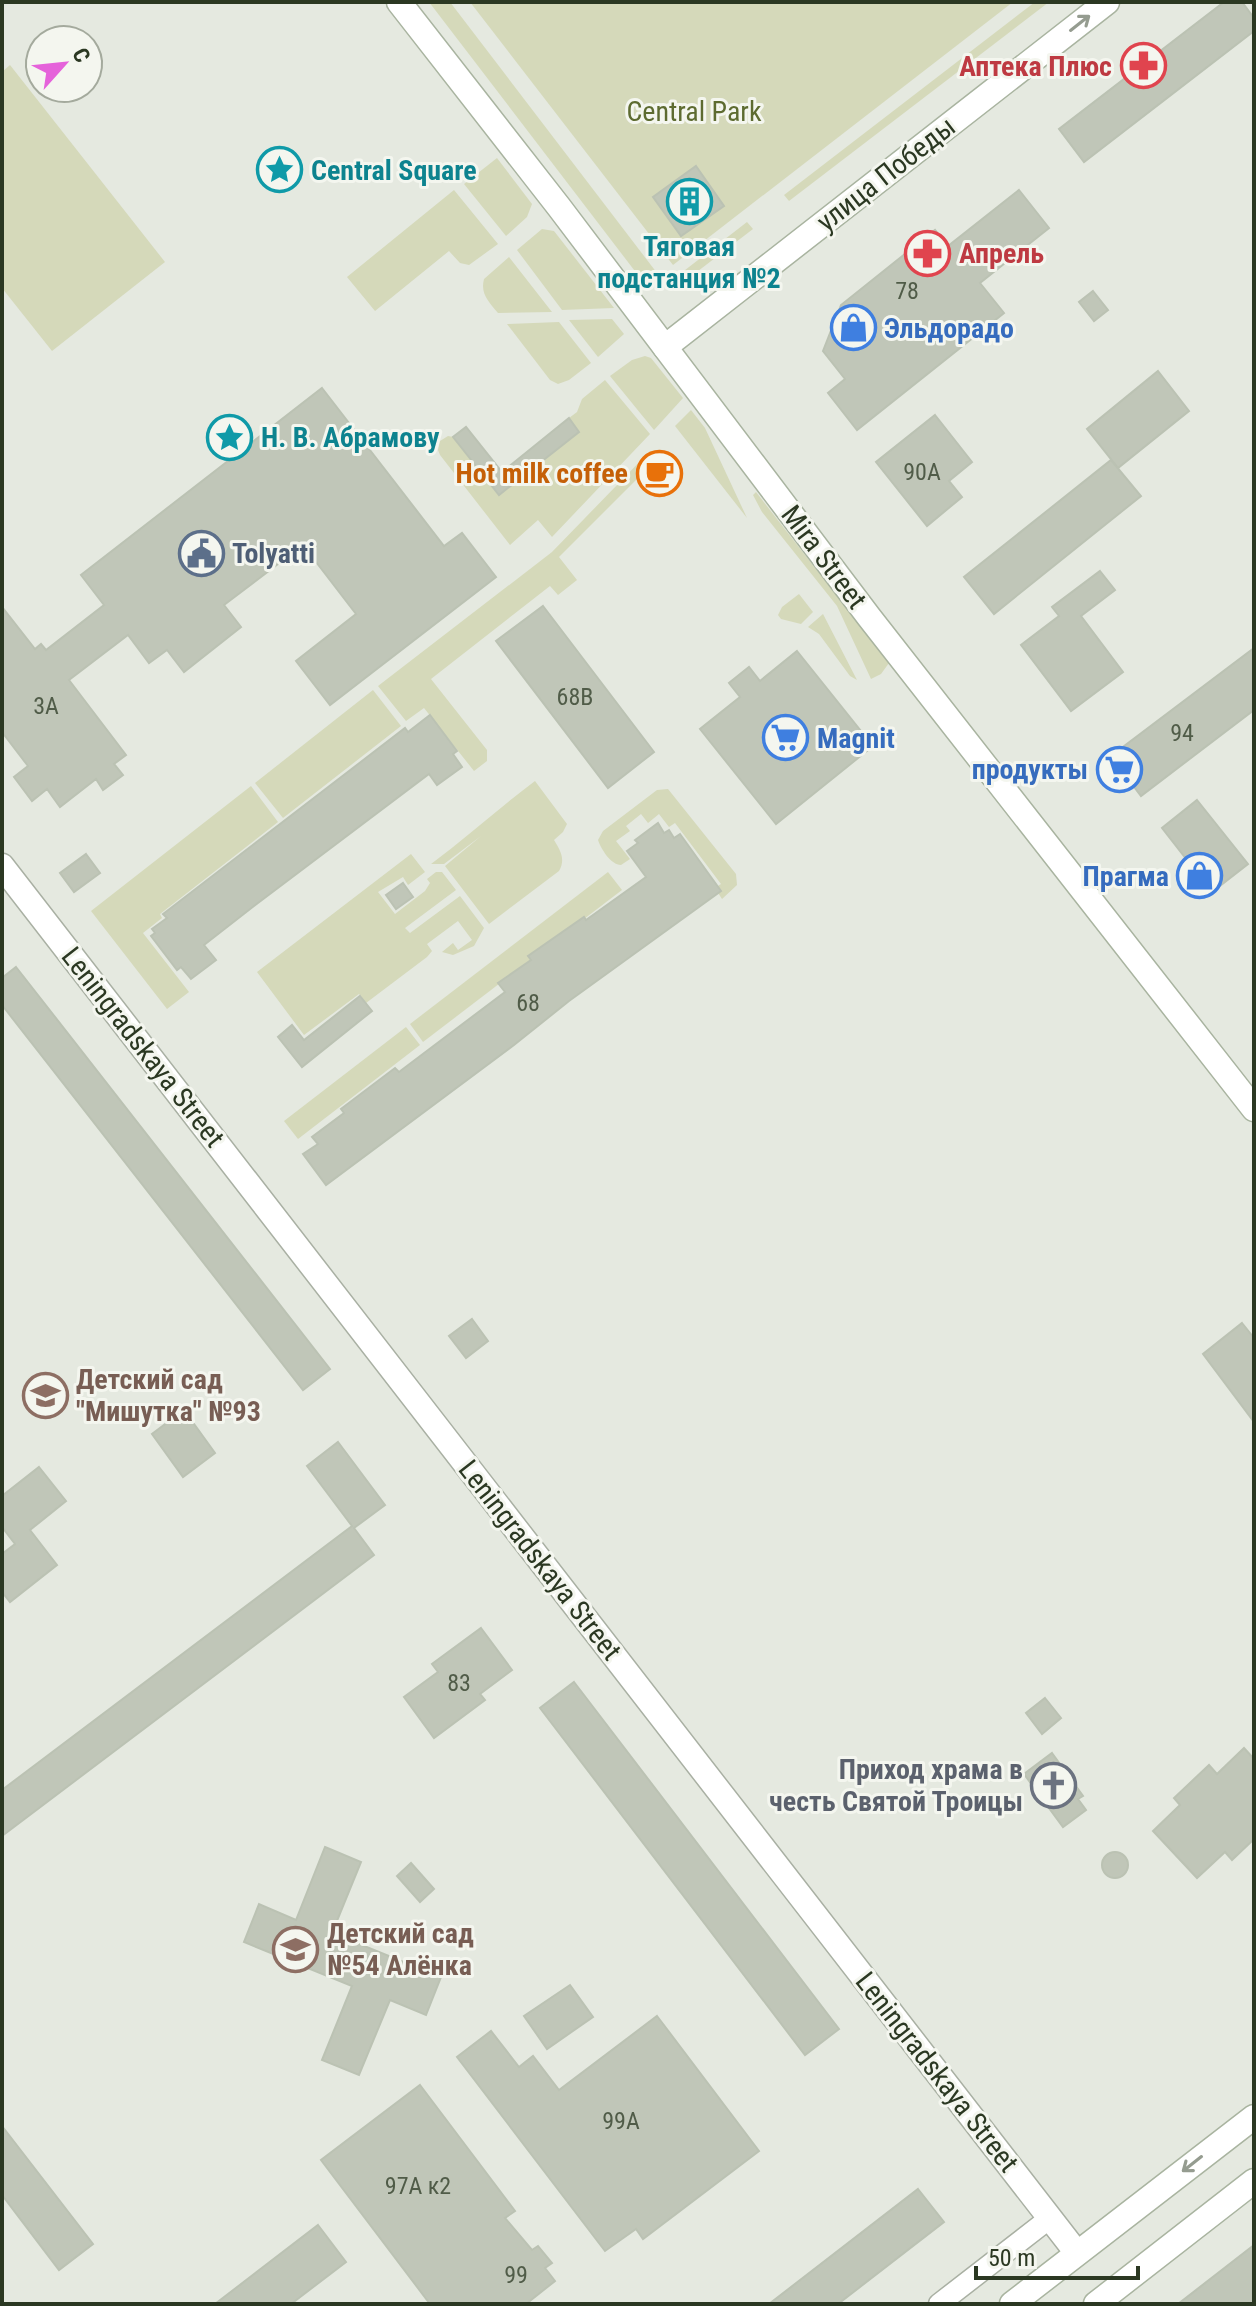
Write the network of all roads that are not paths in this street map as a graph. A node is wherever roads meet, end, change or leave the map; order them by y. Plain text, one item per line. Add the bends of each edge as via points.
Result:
1 (399, 2) edge
2 (1107, 2) edge
3 (665, 347) junction
4 (2, 866) edge
5 (1254, 1109) edge
6 (1254, 2117) edge
7 (1254, 2181) edge
8 (1050, 2218) junction
9 (1077, 2253) junction
10 (939, 2304) edge
11 (1012, 2304) edge
12 (1096, 2304) edge

1 - 3 main road, Mira Street
3 -> 2 main road, улица Победы
3 - 5 main road, Mira Street
4 - 8 main road, Leningradskaya Street
6 -> 9 main road
7 - 12 main road
8 - 9 main road, Leningradskaya Street
8 - 10 street
9 - 11 main road

